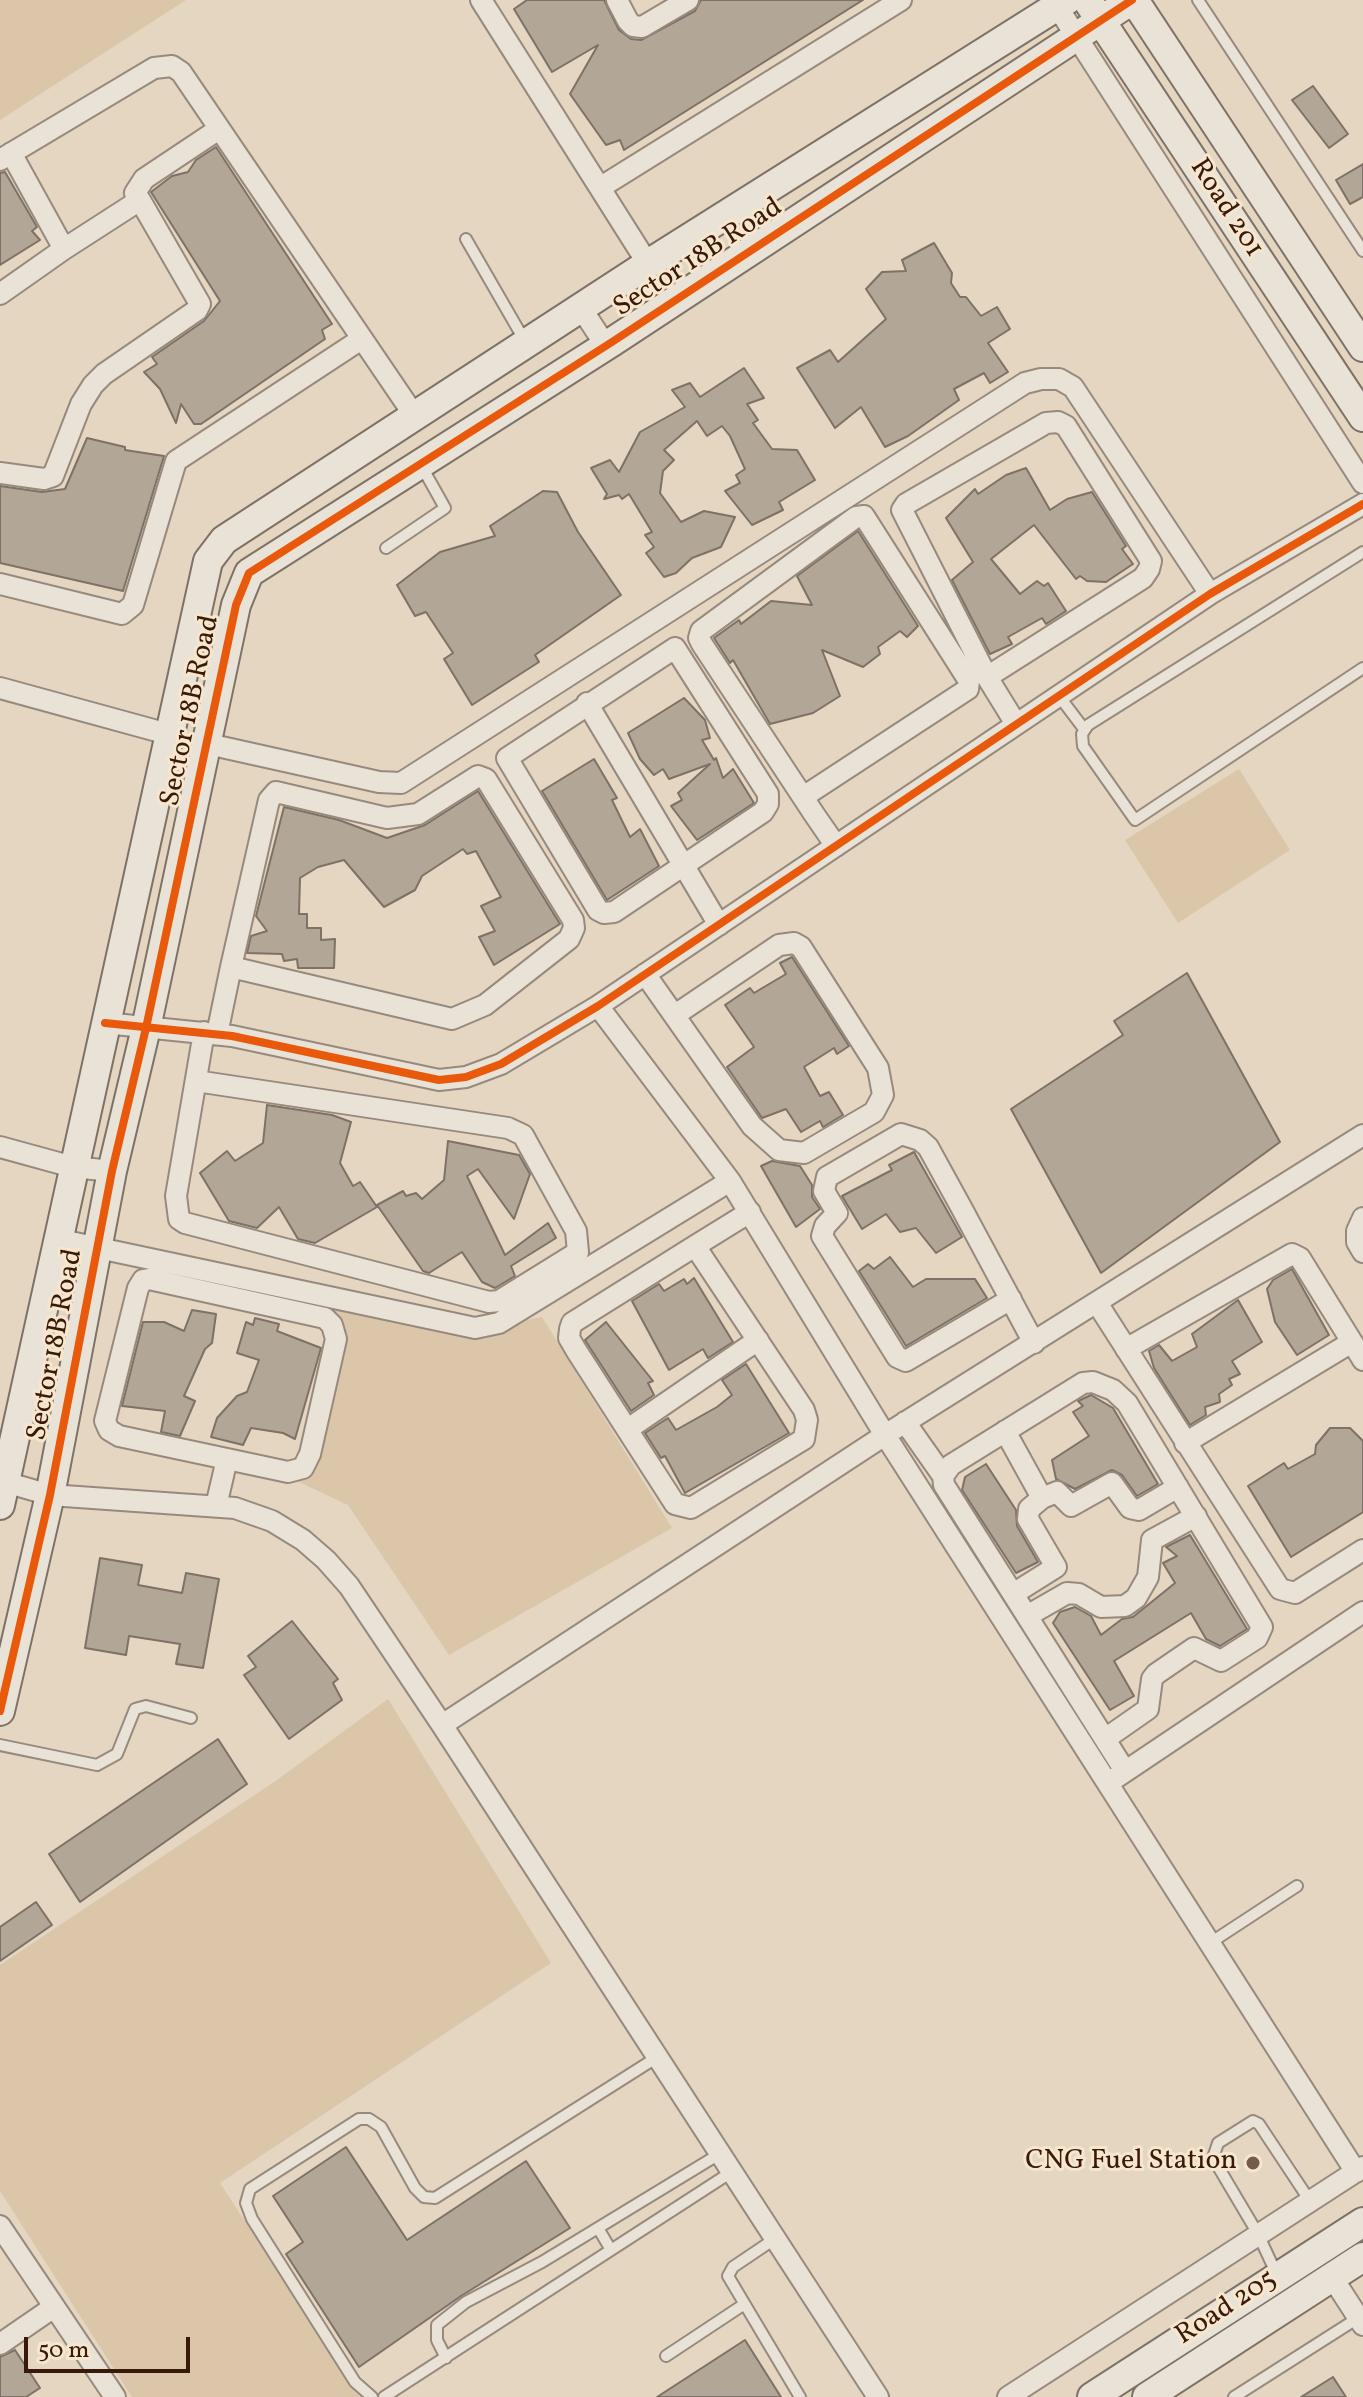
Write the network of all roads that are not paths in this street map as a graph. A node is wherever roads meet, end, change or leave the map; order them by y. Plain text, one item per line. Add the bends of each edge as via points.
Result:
1 (481, 0) edge
2 (617, 0) edge
3 (688, 0) edge
4 (901, 0) edge
5 (1133, 0) edge
6 (1198, 0) edge
7 (1059, 2) edge
8 (1094, 11) edge
9 (1075, 39) junction
10 (219, 129) junction
11 (5, 156) edge
12 (601, 187) junction
13 (140, 200) junction
14 (466, 239) dead end
15 (64, 249) junction
16 (1363, 251) edge
17 (648, 264) junction
18 (0, 294) edge
19 (581, 308) junction
20 (360, 340) junction
21 (527, 344) junction
22 (606, 346) junction
23 (1363, 347) edge
24 (1363, 417) edge
25 (416, 418) junction
26 (421, 465) junction
27 (0, 473) edge
28 (1363, 483) edge
29 (1363, 504) edge
30 (386, 548) dead end
31 (1362, 554) edge
32 (0, 584) edge
33 (1210, 594) junction
34 (1363, 668) edge
35 (987, 677) junction
36 (0, 688) edge
37 (1059, 696) junction
38 (587, 703) junction
39 (1016, 724) junction
40 (1084, 729) junction
41 (168, 734) junction
42 (208, 744) junction
43 (803, 797) junction
44 (836, 846) junction
45 (682, 866) junction
46 (719, 925) junction
47 (231, 967) junction
48 (645, 974) junction
49 (598, 1006) junction
50 (675, 1015) junction
51 (105, 1023) junction
52 (146, 1028) junction
53 (211, 1033) junction
54 (196, 1081) junction
55 (1363, 1135) edge
56 (0, 1147) edge
57 (73, 1167) junction
58 (112, 1171) junction
59 (730, 1181) junction
60 (750, 1212) junction
61 (1363, 1218) edge
62 (61, 1240) junction
63 (695, 1246) junction
64 (98, 1249) junction
65 (1363, 1252) edge
66 (1011, 1299) junction
67 (1097, 1303) junction
68 (758, 1340) junction
69 (1352, 1342) junction
70 (1034, 1343) junction
71 (1126, 1349) junction
72 (1363, 1360) edge
73 (905, 1422) junction
74 (628, 1429) junction
75 (1005, 1431) junction
76 (885, 1435) junction
77 (1185, 1443) junction
78 (227, 1459) junction
79 (943, 1476) junction
80 (1178, 1487) junction
81 (3, 1493) edge
82 (50, 1495) junction
83 (1042, 1498) junction
84 (216, 1506) junction
85 (1196, 1516) junction
86 (1363, 1550) edge
87 (1013, 1594) junction
88 (1363, 1612) edge
89 (1027, 1616) junction
90 (0, 1711) edge
91 (191, 1718) dead end
92 (442, 1725) junction
93 (1105, 1739) junction
94 (0, 1745) edge
95 (1125, 1771) junction
96 (1107, 1783) junction
97 (1297, 1886) dead end
98 (1210, 1943) junction
99 (659, 2056) junction
100 (721, 2153) junction
101 (1360, 2169) edge
102 (733, 2171) junction
103 (679, 2180) junction
104 (690, 2198) junction
105 (1310, 2201) junction
106 (1363, 2222) edge
107 (0, 2226) edge
108 (598, 2228) junction
109 (1258, 2234) junction
110 (776, 2238) junction
111 (611, 2250) junction
112 (1363, 2257) edge
113 (1278, 2277) junction
114 (1332, 2277) junction
115 (743, 2305) junction
116 (54, 2307) junction
117 (1361, 2319) edge
118 (0, 2344) edge
119 (666, 2356) dead end
120 (446, 2358) junction
121 (115, 2397) edge
122 (372, 2397) edge
123 (384, 2397) edge
124 (800, 2397) edge
125 (878, 2397) edge
126 (1008, 2397) edge
127 (1092, 2397) edge
128 (1147, 2397) edge
129 (1234, 2397) edge

1 - 12 street
2 - 3 street via 633,26 642,27
4 - 12 street
5 - 8 street, Sector 18B Road
5 - 23 street, Road 201
6 - 16 lane
7 - 9 street
7 - 17 street, Sector 18B Road
8 - 9 street, Sector 18B Road
8 - 24 street, Road 201
9 - 22 street, Sector 18B Road
9 - 28 street
10 - 11 street via 181,72 162,65
10 - 13 street via 144,179 135,193
10 - 20 street
11 - 15 street
12 - 17 street
13 - 15 street
13 - 27 street via 198,296 197,310 93,385 53,476
14 - 21 lane
15 - 18 street
17 - 19 street, Sector 18B Road
19 - 21 street, Sector 18B Road
19 - 22 street
20 - 25 street
20 - 32 street via 176,461 133,605 122,614
21 - 25 street, Sector 18B Road
22 - 26 street, Sector 18B Road
25 - 41 street, Sector 18B Road via 224,540 208,561
26 - 30 lane via 445,508
26 - 42 street, Sector 18B Road via 249,573 236,605
29 - 33 street
31 - 40 lane
33 - 37 street
33 - 42 street via 1073,387 1059,379 1041,379 1025,383 417,776 401,783 379,782
34 - 40 lane via 1135,820 1083,746
35 - 35 street via 902,510 1046,423 1058,422 1066,426 1151,561 1149,569 1143,578
35 - 39 street
36 - 41 street
37 - 39 street
37 - 40 lane
38 - 45 street
38 - 45 street via 510,754 508,763 598,910 614,912
38 - 45 street via 675,648 768,794 763,812
39 - 44 street
41 - 51 street, Sector 18B Road
42 - 52 street, Sector 18B Road
43 - 43 street via 699,638 737,604 864,516 969,681 968,689
43 - 44 street
44 - 46 street
45 - 46 street
46 - 48 street
47 - 47 street via 269,800 276,792 387,818 418,814 478,776 486,779 573,920 569,939 485,1005 452,1019
47 - 53 street
48 - 49 street
48 - 50 street
49 - 53 street via 501,1064 439,1080
49 - 59 street
50 - 50 street via 779,945 794,943 878,1068 883,1095 874,1112 804,1153 779,1150 752,1126
51 - 52 street
51 - 57 street, Sector 18B Road
52 - 53 street
52 - 58 street, Sector 18B Road
53 - 54 street
54 - 54 street via 508,1128 523,1135 576,1231 578,1252 499,1301 489,1302 185,1223 179,1219 176,1196
55 - 67 street
56 - 57 street
57 - 58 street
57 - 62 street, Sector 18B Road
58 - 64 street, Sector 18B Road
59 - 60 street
59 - 64 street via 499,1323 475,1328
60 - 63 street
60 - 76 street
61 - 65 street via 1357,1231
62 - 64 street
62 - 81 street, Sector 18B Road
63 - 68 street
63 - 74 street via 572,1323 569,1338
64 - 82 street, Sector 18B Road
66 - 66 street via 920,1140 901,1134 827,1177 824,1191 837,1213 822,1236 902,1361
66 - 70 street
67 - 70 street
67 - 71 street
68 - 74 street
68 - 74 street via 804,1410 804,1439 699,1505 684,1508 675,1504
69 - 71 street via 1300,1258 1292,1254
69 - 72 street
69 - 77 street
70 - 73 street
71 - 77 street
73 - 76 street
73 - 79 street
75 - 79 street via 951,1465
75 - 80 street via 1083,1383 1103,1385 1127,1403
75 - 83 street
76 - 92 street
76 - 96 street
77 - 86 street via 1280,1589 1295,1593
78 - 78 street via 288,1472 303,1468 336,1332 325,1318 143,1280 105,1421 109,1430
78 - 84 street
79 - 87 street
80 - 83 street via 1139,1510 1130,1508 1112,1483 1071,1506 1057,1492
80 - 85 street
81 - 82 street
82 - 84 street
82 - 90 street, Sector 18B Road
83 - 87 street via 1029,1509 1028,1519 1056,1567
84 - 92 street via 272,1521 326,1560
85 - 89 street via 1152,1540 1148,1577 1125,1606 1101,1607 1067,1593
85 - 93 street via 1261,1621 1261,1633 1221,1661 1194,1648 1152,1679 1148,1709
87 - 89 street
88 - 95 street
89 - 93 street
91 - 94 lane via 146,1706 135,1709 117,1754 97,1765
92 - 99 street
93 - 95 street
95 - 96 street
96 - 98 street
97 - 98 lane
98 - 101 street
99 - 100 street
99 - 122 lane via 435,2198 424,2197 415,2188 381,2127 369,2119 359,2119 250,2189 246,2203 252,2219 355,2382
100 - 102 street
100 - 103 lane
101 - 105 street
102 - 104 lane
102 - 110 street
103 - 104 lane
103 - 108 lane
104 - 111 lane
105 - 109 street
105 - 109 lane via 1265,2130 1253,2121 1218,2143 1213,2158
106 - 113 street, Road 205
107 - 116 street
108 - 111 lane
108 - 120 lane via 466,2302 437,2325
109 - 113 lane
109 - 126 street
110 - 115 lane via 728,2276
110 - 125 street
111 - 120 lane
112 - 114 street, Road 205
113 - 127 street, Road 205
114 - 117 street
114 - 128 street, Road 205
115 - 119 lane
115 - 124 lane
116 - 118 street
116 - 121 street
117 - 129 lane
120 - 123 lane

